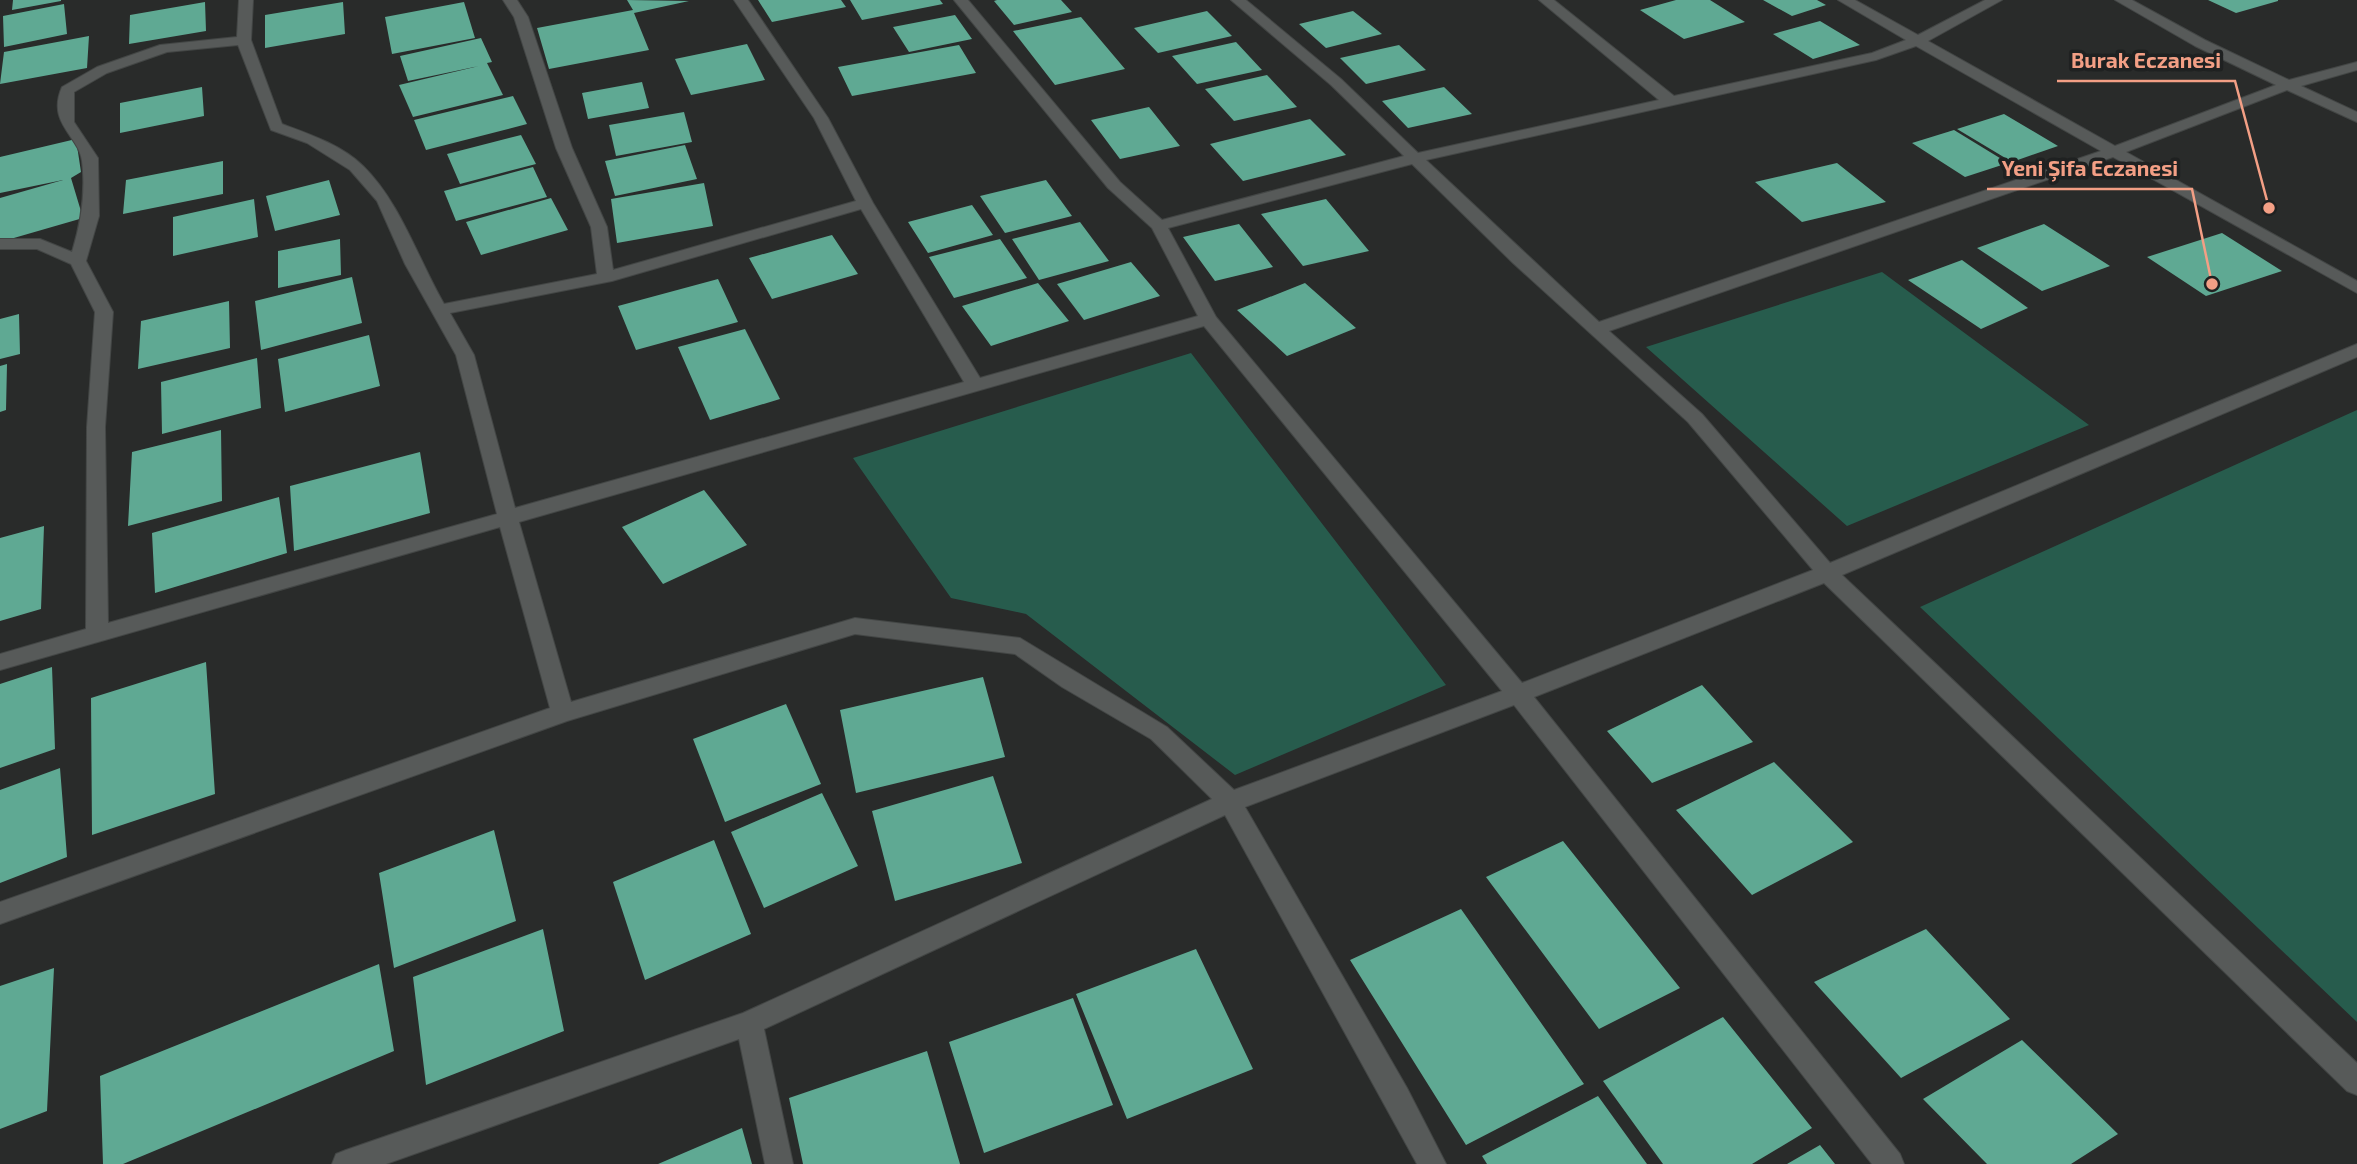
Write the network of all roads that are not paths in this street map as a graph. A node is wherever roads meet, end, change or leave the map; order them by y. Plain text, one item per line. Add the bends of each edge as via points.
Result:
1 (246, 0) edge
2 (510, 0) edge
3 (741, 0) edge
4 (961, 0) edge
5 (1238, 0) edge
6 (1546, 0) edge
7 (1845, 0) edge
8 (1995, 0) edge
9 (2122, 0) edge
10 (244, 40) junction
11 (1917, 41) junction
12 (2357, 66) edge
13 (2288, 85) junction
14 (1669, 100) junction
15 (2357, 118) edge
16 (2112, 152) junction
17 (1415, 158) junction
18 (865, 203) junction
19 (1159, 226) junction
20 (0, 244) edge
21 (78, 261) junction
22 (606, 277) junction
23 (2357, 288) edge
24 (439, 310) junction
25 (1208, 319) junction
26 (1596, 329) junction
27 (2357, 350) edge
28 (976, 386) junction
29 (508, 519) junction
30 (1828, 573) junction
31 (97, 636) junction
32 (0, 662) edge
33 (1518, 694) junction
34 (564, 713) junction
35 (1230, 802) junction
36 (0, 913) edge
37 (749, 1023) junction
38 (2357, 1082) edge
39 (346, 1164) edge
40 (779, 1164) edge
41 (1432, 1164) edge
42 (1890, 1164) edge

1 - 10 street
2 - 22 street via 521,17 564,148 599,227
3 - 18 street via 821,118
4 - 19 street via 1115,185
5 - 17 street via 1336,82
6 - 14 street
7 - 11 street
8 - 11 street
9 - 13 street
10 - 21 street via 165,48 102,70 67,90 66,122 90,158 91,216
10 - 24 street via 276,127 312,140 356,167 384,200
11 - 14 street via 1876,56
11 - 16 street
12 - 13 street
13 - 15 street
13 - 16 street
14 - 17 street
16 - 23 street
16 - 26 street
17 - 19 street
17 - 26 street
18 - 22 street
18 - 28 street
19 - 25 street
20 - 21 street via 40,244
21 - 31 street via 104,312 96,428
22 - 24 street
24 - 29 street via 465,355
25 - 28 street
25 - 33 street
26 - 30 street via 1695,418
27 - 30 street
28 - 29 street
29 - 31 street
29 - 34 street
30 - 33 street
30 - 38 street
31 - 32 street
33 - 35 street
33 - 42 street
34 - 35 street via 855,626 1020,646 1159,733
34 - 36 street
35 - 37 street
35 - 41 street
37 - 39 street
37 - 40 street

